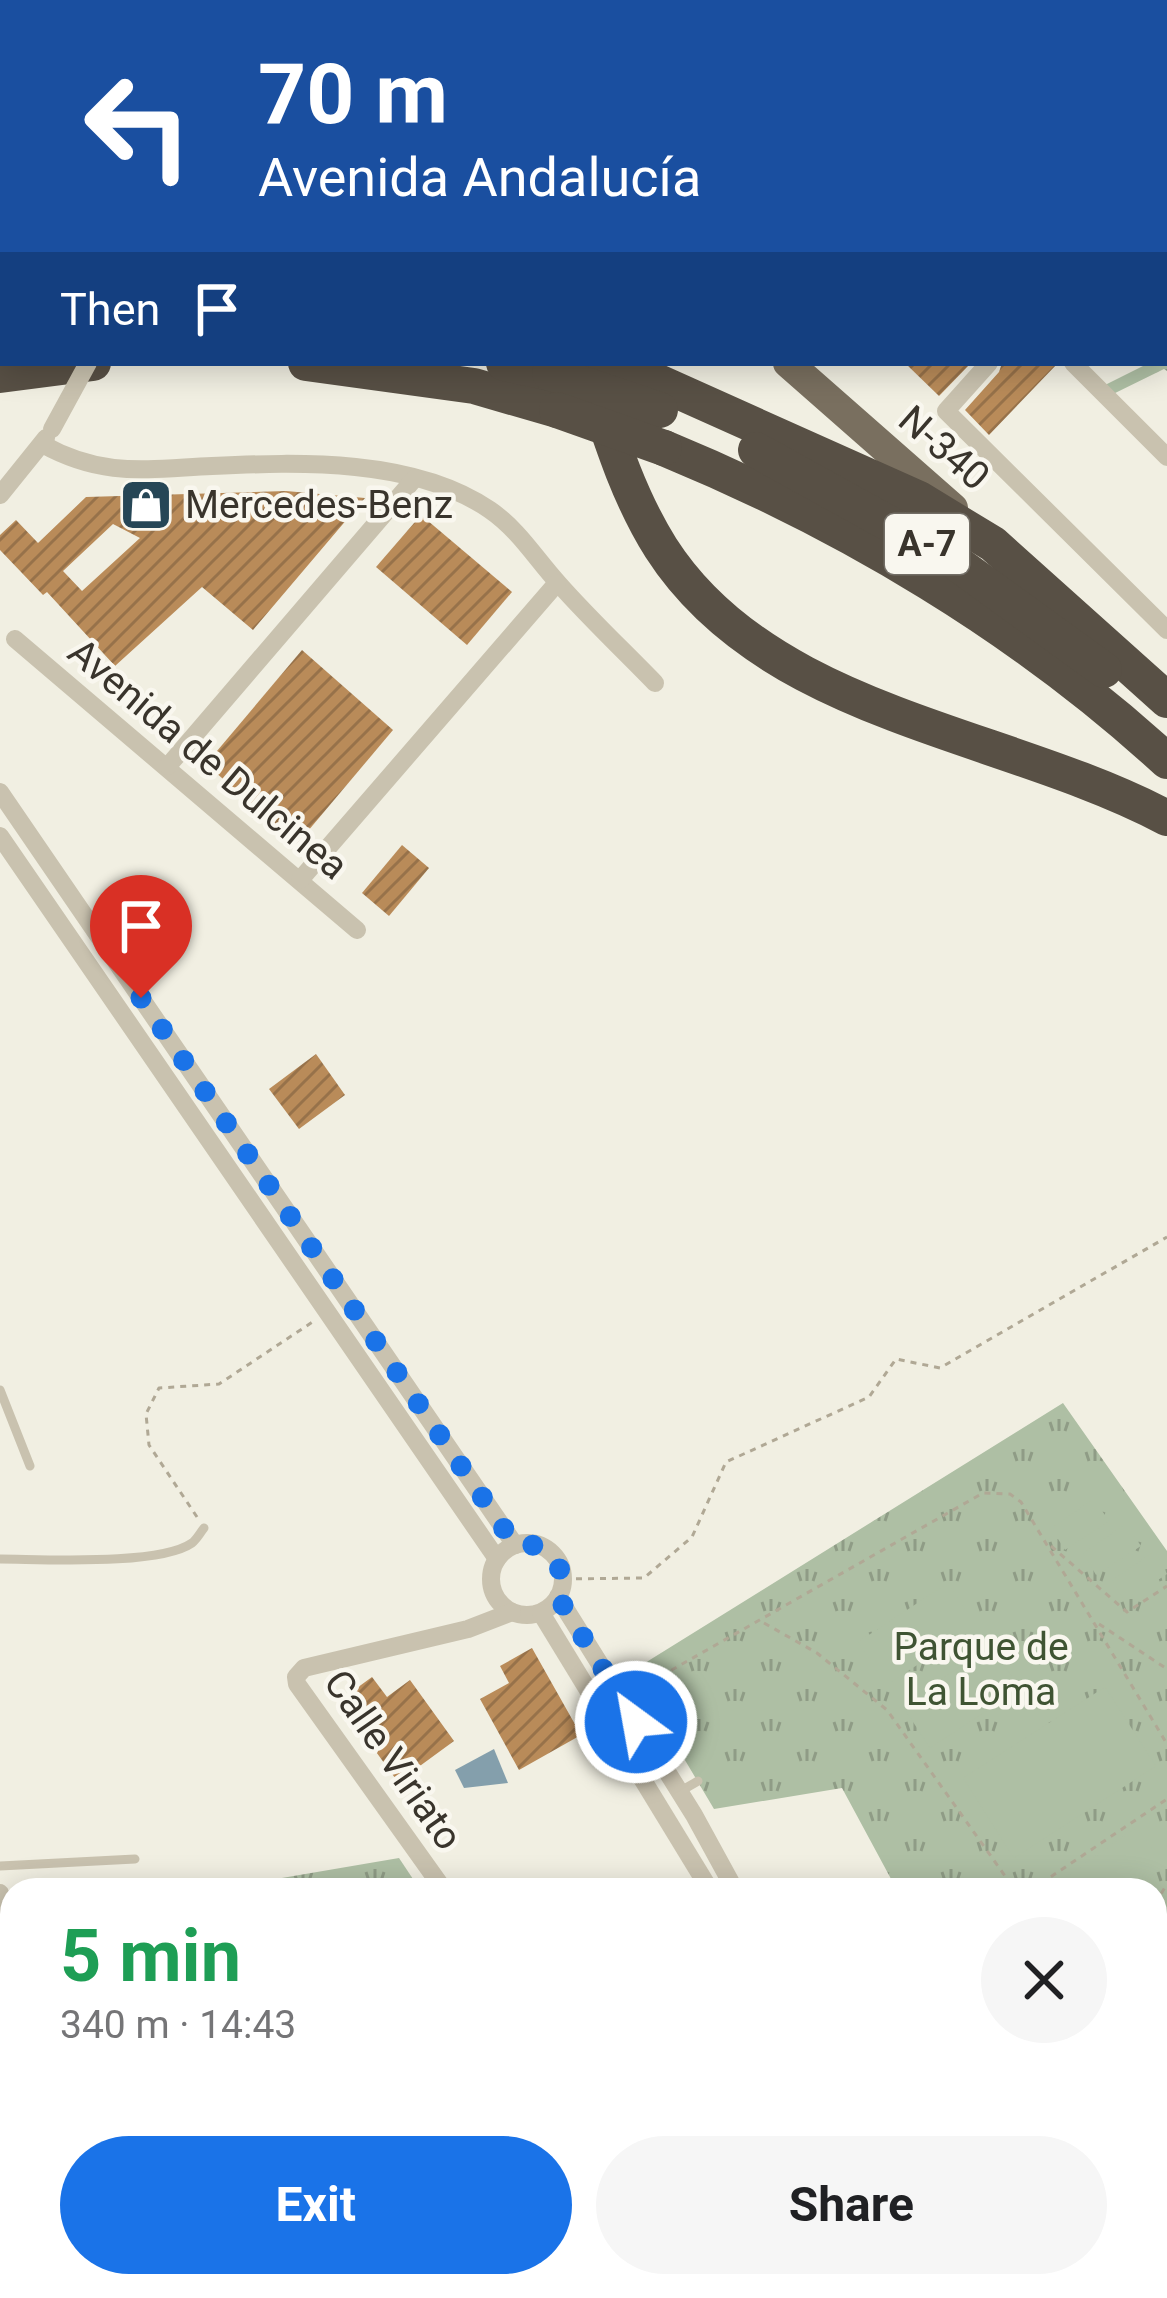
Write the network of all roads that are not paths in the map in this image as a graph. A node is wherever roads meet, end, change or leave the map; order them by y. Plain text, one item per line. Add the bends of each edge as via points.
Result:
1 (68, 366) edge
2 (88, 366) edge
3 (327, 366) edge
4 (509, 366) edge
5 (587, 366) edge
6 (603, 366) edge
7 (791, 366) edge
8 (986, 366) edge
9 (1076, 366) edge
10 (0, 375) edge
11 (554, 392) junction
12 (659, 396) junction
13 (48, 437) junction
14 (1167, 457) edge
15 (22, 464) junction
16 (0, 471) edge
17 (415, 478) junction
18 (0, 495) edge
19 (993, 544) junction
20 (557, 583) junction
21 (1167, 630) edge
22 (15, 639) dead end
23 (655, 683) dead end
24 (1167, 700) edge
25 (1167, 722) edge
26 (1167, 760) edge
27 (169, 766) junction
28 (0, 792) edge
29 (1167, 818) edge
30 (0, 836) edge
31 (300, 880) junction
32 (357, 930) dead end
33 (0, 1390) edge
34 (30, 1466) dead end
35 (204, 1528) road end
36 (515, 1545) junction
37 (0, 1559) edge
38 (497, 1559) junction
39 (560, 1588) junction
40 (512, 1612) junction
41 (541, 1612) junction
42 (670, 1733) dead end
43 (650, 1745) junction
44 (698, 1781) dead end
45 (680, 1792) junction
46 (135, 1859) dead end
47 (0, 1866) edge
48 (435, 1878) edge
49 (703, 1878) edge
50 (728, 1878) edge

1 - 10 highway
2 - 13 street, bridge
3 - 11 highway, A-7
4 - 11 highway, A-7
5 - 29 highway via 624,480 661,548 696,595 747,641 814,681
6 - 12 highway
7 - 19 main road, N-340
8 - 21 street via 946,411
9 - 14 street
11 - 12 highway, A-7, bridge
11 - 26 highway, A-7, bridge via 862,541 1024,646
12 - 19 highway via 919,499
12 - 25 highway, A-7 via 944,554
13 - 15 street
13 - 17 street via 110,470 286,464
15 - 16 street
15 - 18 street
17 - 20 street via 489,509
17 - 27 street
19 - 24 highway
20 - 23 street
20 - 31 street
22 - 27 street, Avenida de Dulcinea
27 - 31 street, Avenida de Dulcinea
28 - 36 street
30 - 38 street
31 - 32 street, Avenida de Dulcinea
33 - 34 lane
35 - 37 lane via 191,1544 164,1552
36 - 38 street
36 - 39 street via 548,1550
38 - 40 street via 494,1595
39 - 41 street
39 - 43 street
40 - 41 street
40 - 48 street, Calle Viriato via 304,1668 296,1677
41 - 49 street
42 - 43 lane
43 - 45 street
44 - 45 lane
45 - 50 street
46 - 47 lane

